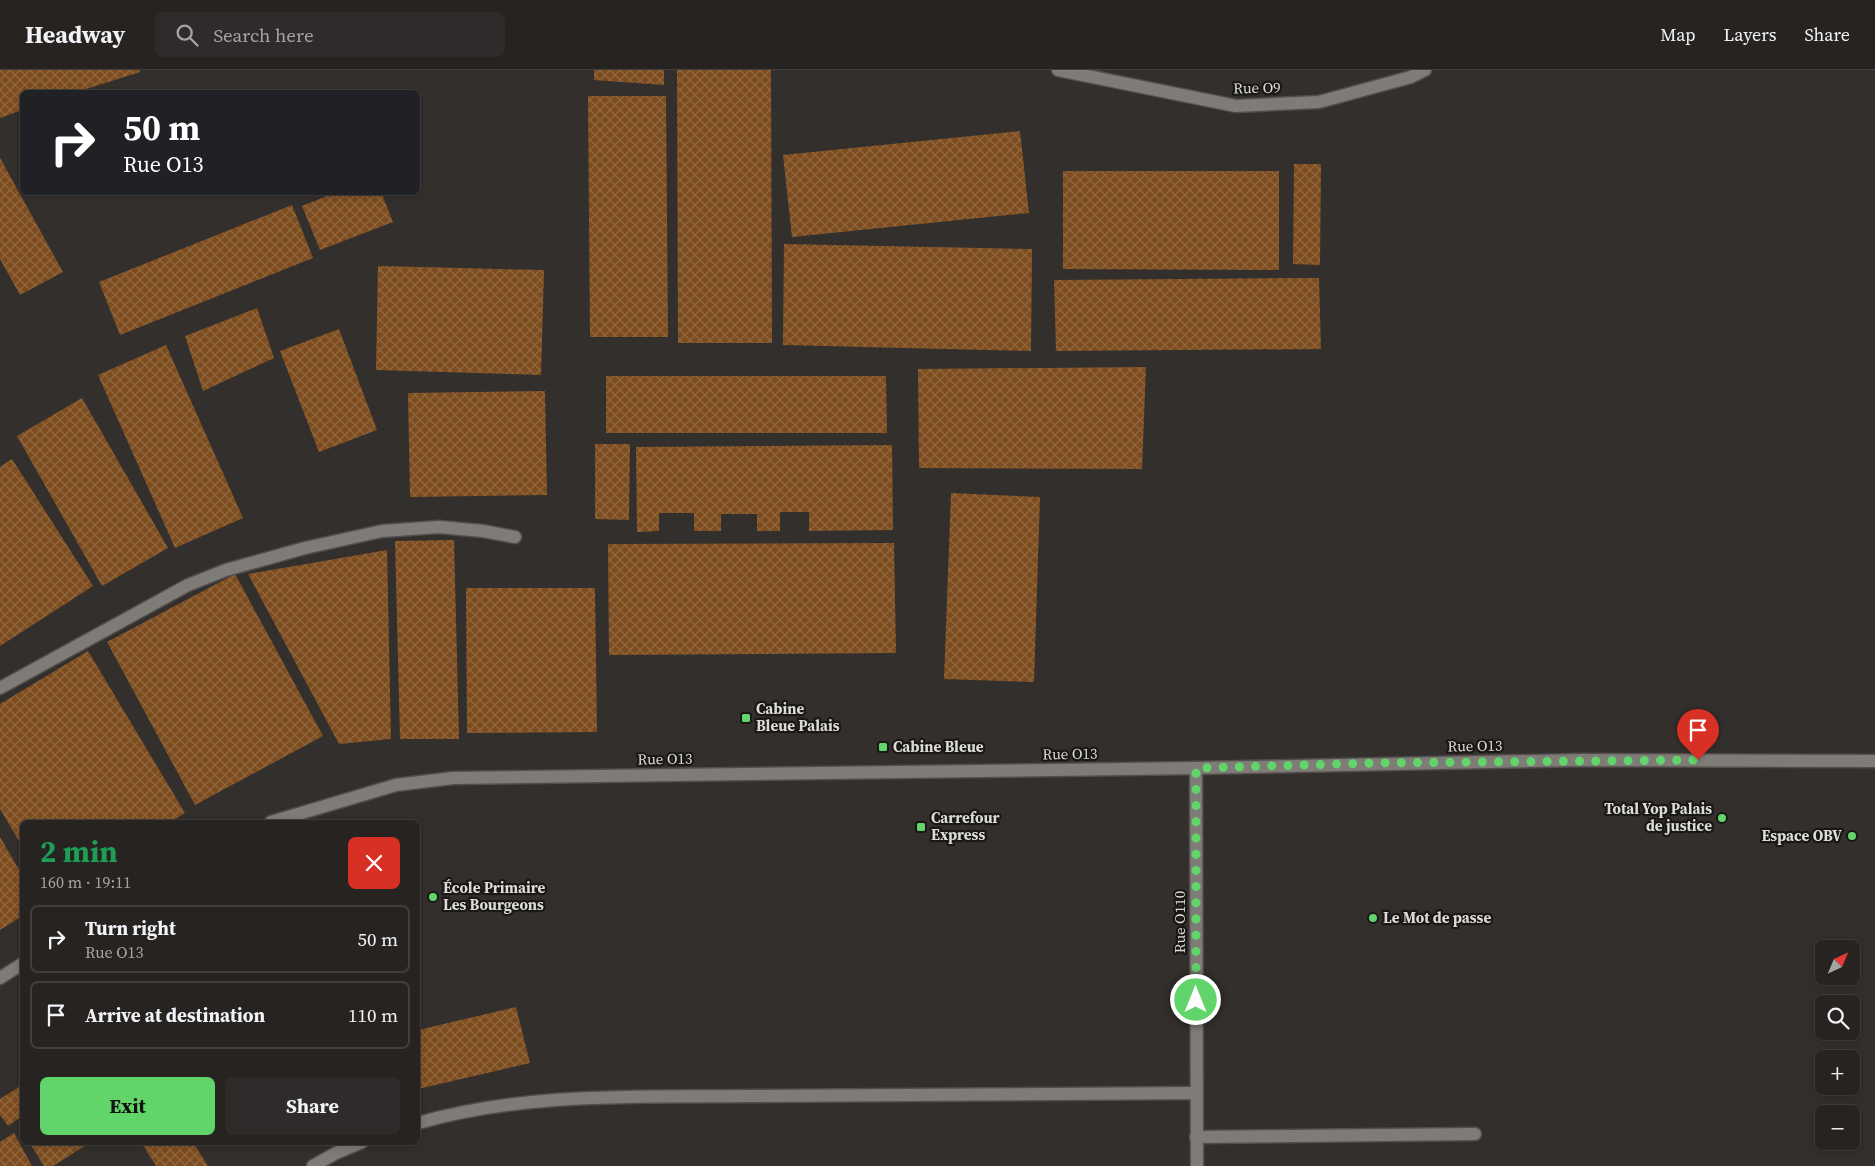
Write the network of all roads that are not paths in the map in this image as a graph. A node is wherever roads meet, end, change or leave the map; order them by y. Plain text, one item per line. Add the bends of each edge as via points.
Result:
1 (1058, 70) edge
2 (1425, 70) edge
3 (515, 537) dead end
4 (0, 688) edge
5 (1875, 761) edge
6 (1196, 768) junction
7 (278, 820) edge
8 (20, 965) edge
9 (0, 978) edge
10 (1196, 1093) junction
11 (420, 1122) edge
12 (1475, 1134) dead end
13 (1196, 1137) junction
14 (355, 1145) edge
15 (313, 1166) edge
16 (1197, 1166) edge

1 - 2 street, Rue O9 via 1236,106 1319,102 1411,78
3 - 4 street via 438,527 382,531 226,570 188,585
5 - 6 street, Rue O13 via 1580,760
6 - 7 street, Rue O13 via 453,778 396,785
6 - 10 street, Rue O110
8 - 9 street
10 - 11 street via 601,1096 515,1104
10 - 13 street, Rue O110
12 - 13 street
13 - 16 street, Rue O110
14 - 15 street

